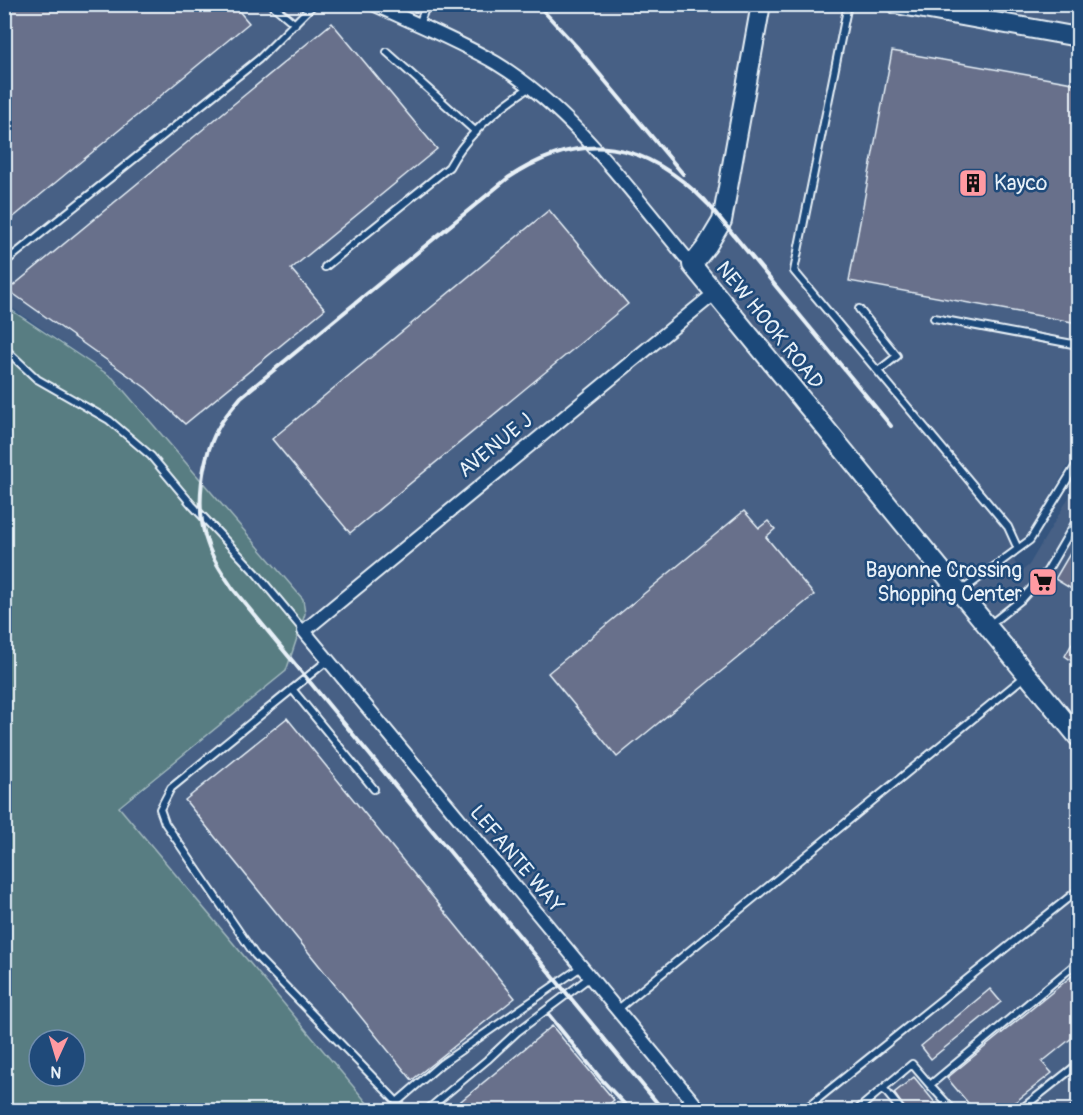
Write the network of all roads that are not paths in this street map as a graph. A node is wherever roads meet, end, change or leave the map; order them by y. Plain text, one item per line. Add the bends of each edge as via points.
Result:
1 (271, 4) edge
2 (314, 4) edge
3 (373, 4) edge
4 (427, 4) edge
5 (761, 4) edge
6 (848, 4) edge
7 (896, 4) edge
8 (387, 7) edge
9 (295, 24) junction
10 (418, 25) junction
11 (1078, 37) edge
12 (387, 52) dead end
13 (530, 87) junction
14 (476, 132) junction
15 (4, 263) edge
16 (692, 265) junction
17 (325, 267) dead end
18 (715, 293) junction
19 (859, 309) dead end
20 (934, 318) dead end
21 (1078, 345) edge
22 (4, 348) edge
23 (878, 371) junction
24 (1078, 462) edge
25 (1078, 518) edge
26 (1018, 549) junction
27 (960, 592) junction
28 (988, 626) junction
29 (304, 632) junction
30 (328, 660) junction
31 (1027, 675) junction
32 (292, 689) junction
33 (1078, 737) edge
34 (374, 789) dead end
35 (1078, 890) edge
36 (1078, 962) edge
37 (581, 967) junction
38 (590, 977) junction
39 (617, 1010) junction
40 (1078, 1064) edge
41 (930, 1085) junction
42 (883, 1088) junction
43 (1078, 1105) edge
44 (427, 1110) edge
45 (699, 1110) edge
46 (804, 1110) edge
47 (858, 1110) edge
48 (901, 1110) edge
49 (953, 1110) edge
50 (1020, 1110) edge
51 (1072, 1110) edge

1 - 9 lane
2 - 9 lane
3 - 8 street, NEW HOOK ROAD
4 - 10 lane
5 - 16 street via 722,221
6 - 23 lane via 794,271
7 - 11 street
8 - 10 street, NEW HOOK ROAD
9 - 15 lane via 259,59
10 - 13 street, NEW HOOK ROAD via 497,63
12 - 14 lane
13 - 14 lane via 506,102
13 - 16 street, NEW HOOK ROAD via 588,141
14 - 17 lane via 459,148 449,167
16 - 18 street, NEW HOOK ROAD
18 - 27 street, NEW HOOK ROAD
18 - 29 street, AVENUE J
19 - 23 lane via 897,356
20 - 21 lane
22 - 29 lane via 37,379 109,420 150,456
23 - 26 lane via 1008,527
24 - 26 lane via 1030,540
25 - 28 lane via 1047,571 1022,599
26 - 27 lane
27 - 28 street, NEW HOOK ROAD
28 - 31 street, NEW HOOK ROAD
29 - 30 street, LEFANTE WAY
30 - 32 lane
30 - 37 street, LEFANTE WAY
31 - 33 street, NEW HOOK ROAD
31 - 39 lane
32 - 34 lane
32 - 37 lane via 171,789 160,809 165,823 255,955 397,1102 441,1065
35 - 46 lane
36 - 41 lane
37 - 38 street, LEFANTE WAY
38 - 39 street, LEFANTE WAY
38 - 44 lane via 517,1032
39 - 45 street, LEFANTE WAY
40 - 50 lane
41 - 42 lane via 912,1064
41 - 49 lane
42 - 47 lane
42 - 48 lane
43 - 51 lane

